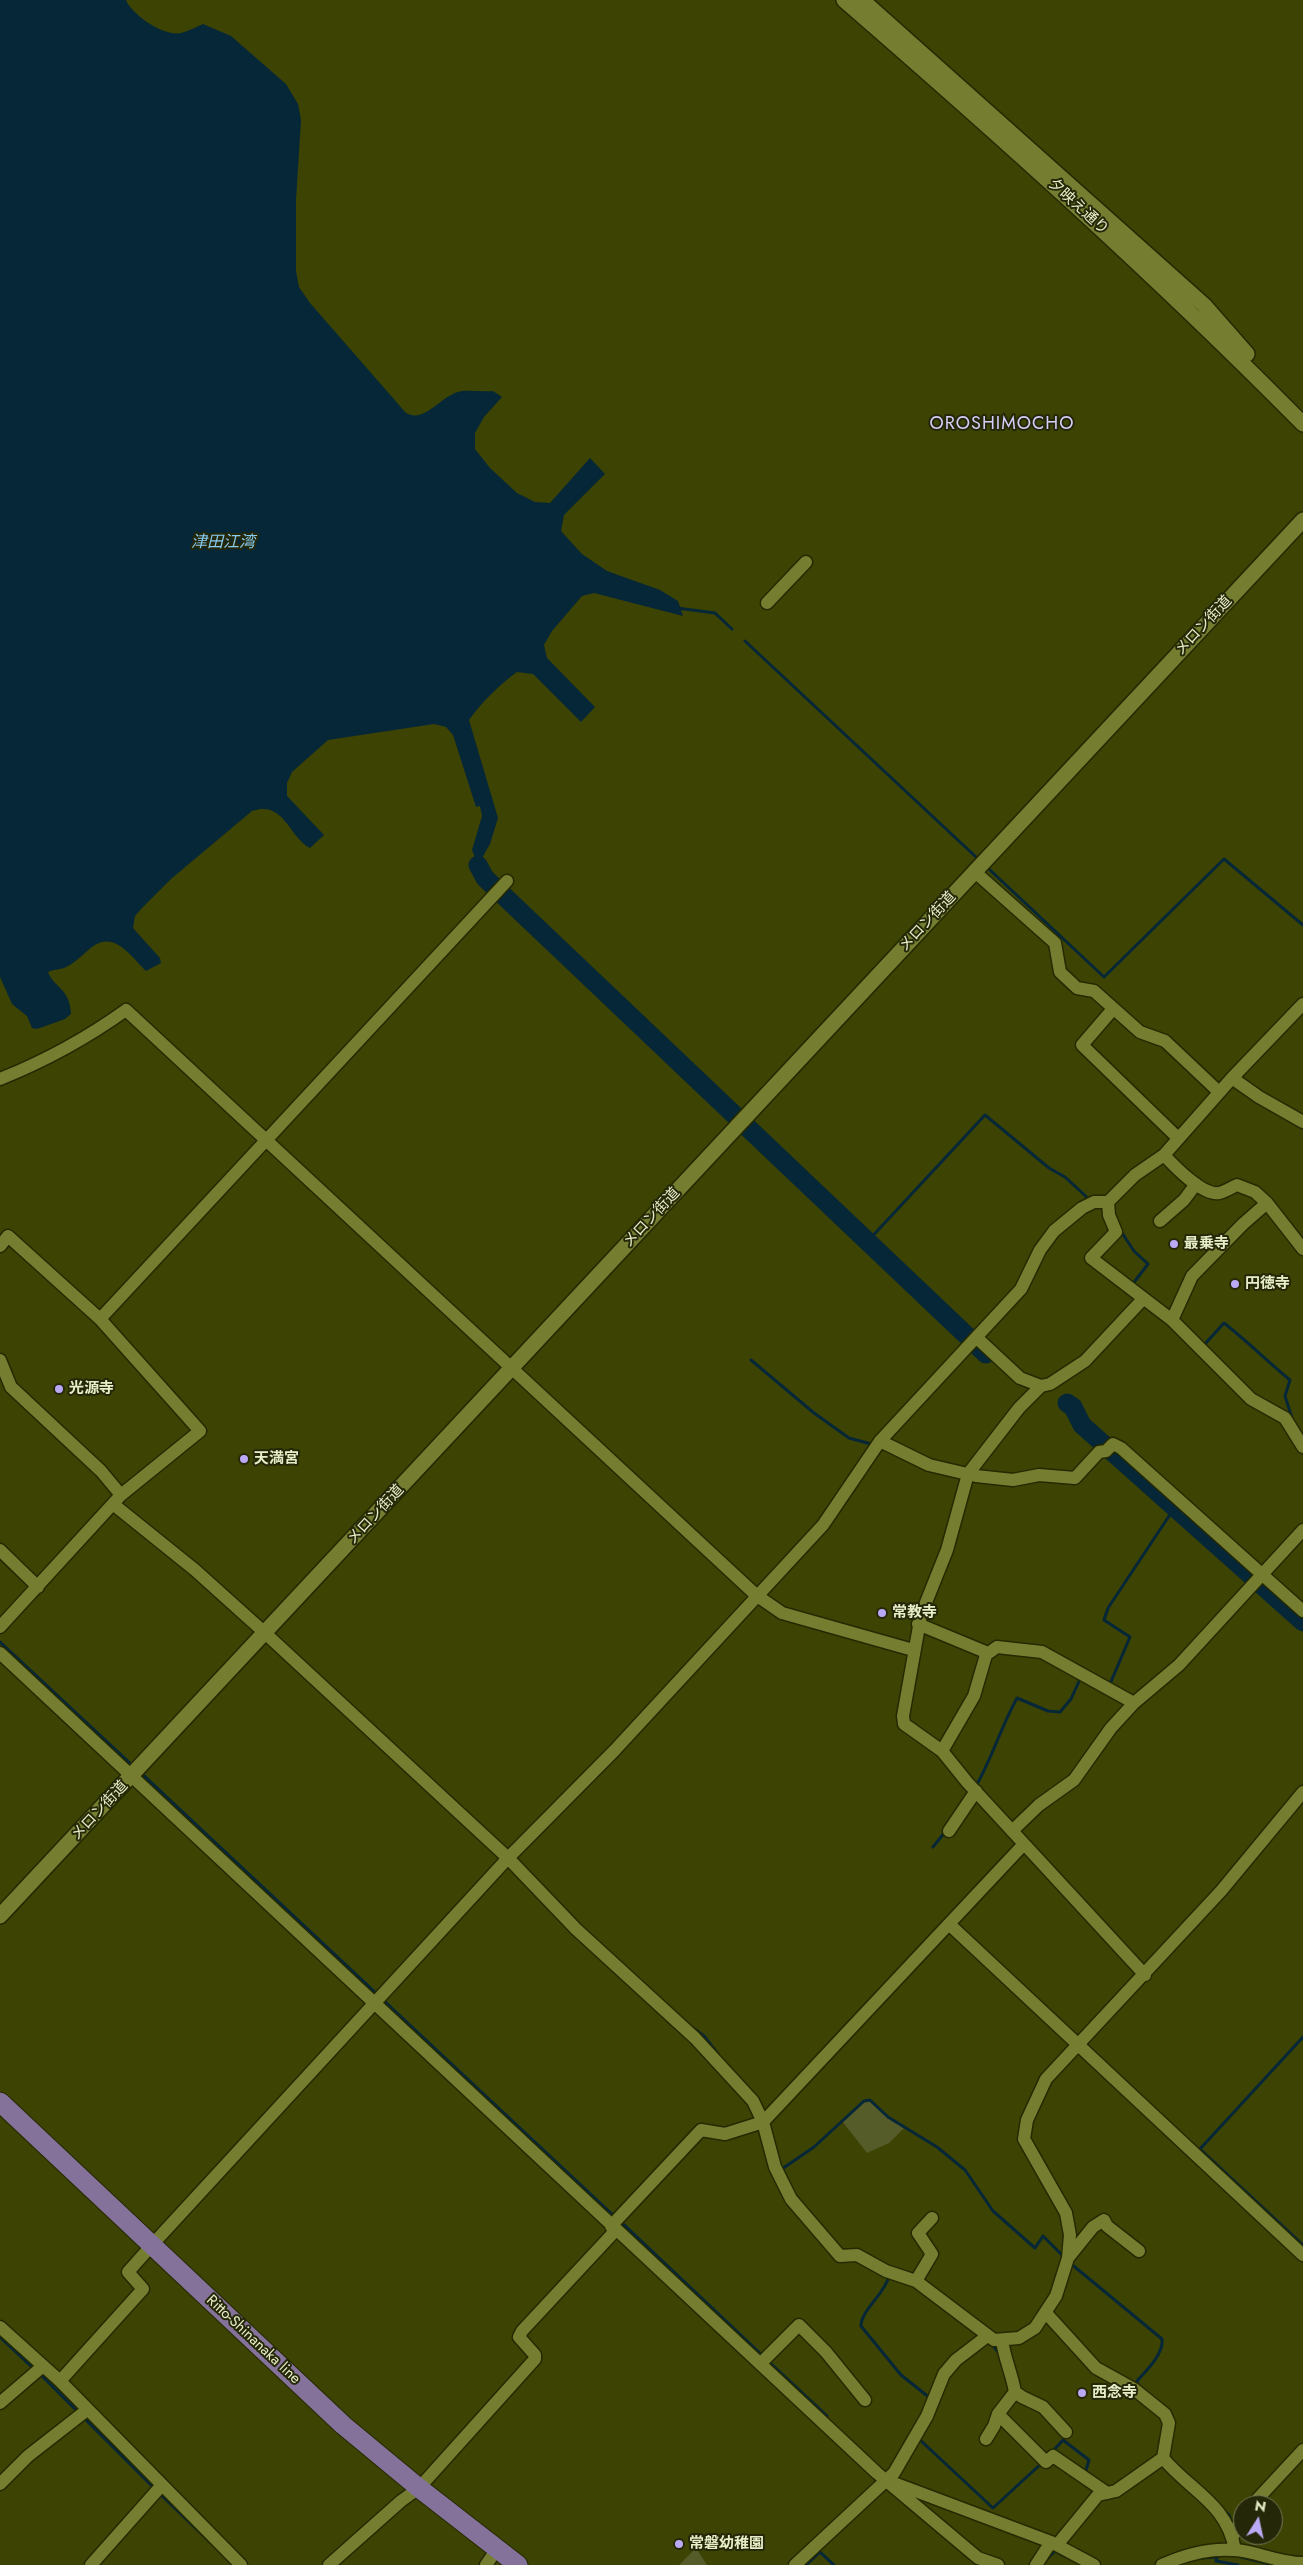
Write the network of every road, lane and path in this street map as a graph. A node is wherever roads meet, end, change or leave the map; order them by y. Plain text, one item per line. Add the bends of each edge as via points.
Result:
1 (844, 0) edge
2 (862, 0) edge
3 (1303, 418) edge
4 (1303, 424) edge
5 (1303, 520) edge
6 (806, 562) dead end
7 (767, 603) dead end
8 (975, 872) junction
9 (507, 882) dead end
10 (1303, 1004) edge
11 (1113, 1009) junction
12 (1232, 1078) junction
13 (0, 1079) edge
14 (1219, 1092) junction
15 (1303, 1122) edge
16 (1178, 1138) junction
17 (268, 1139) junction
18 (1164, 1155) junction
19 (1196, 1184) junction
20 (1108, 1202) junction
21 (1267, 1203) junction
22 (1160, 1221) dead end
23 (0, 1246) edge
24 (1303, 1248) edge
25 (1143, 1298) junction
26 (100, 1319) junction
27 (1172, 1320) junction
28 (974, 1341) junction
29 (0, 1360) edge
30 (512, 1368) junction
31 (1041, 1386) junction
32 (880, 1441) junction
33 (1303, 1447) edge
34 (968, 1474) junction
35 (117, 1500) junction
36 (1303, 1530) edge
37 (0, 1550) edge
38 (1258, 1579) junction
39 (38, 1587) junction
40 (756, 1595) junction
41 (1303, 1611) edge
42 (918, 1624) junction
43 (0, 1627) edge
44 (265, 1633) junction
45 (913, 1650) junction
46 (0, 1653) edge
47 (988, 1653) junction
48 (1134, 1703) junction
49 (942, 1751) junction
50 (136, 1772) junction
51 (976, 1791) junction
52 (1303, 1792) edge
53 (1012, 1830) junction
54 (950, 1831) dead end
55 (1024, 1844) junction
56 (508, 1858) junction
57 (0, 1916) edge
58 (950, 1924) junction
59 (1145, 1975) junction
60 (379, 2001) junction
61 (1079, 2044) junction
62 (0, 2102) edge
63 (763, 2122) junction
64 (932, 2218) dead end
65 (615, 2224) junction
66 (152, 2244) junction
67 (1139, 2251) dead end
68 (1303, 2255) edge
69 (1068, 2258) junction
70 (916, 2281) junction
71 (1046, 2313) junction
72 (0, 2327) edge
73 (986, 2337) junction
74 (1002, 2340) junction
75 (763, 2360) junction
76 (43, 2366) junction
77 (60, 2381) junction
78 (1015, 2392) junction
79 (865, 2400) dead end
80 (0, 2403) edge
81 (87, 2410) junction
82 (998, 2414) junction
83 (1066, 2432) dead end
84 (986, 2439) dead end
85 (1303, 2450) edge
86 (1163, 2458) junction
87 (887, 2480) junction
88 (0, 2484) edge
89 (162, 2485) junction
90 (420, 2488) junction
91 (1107, 2493) junction
92 (1261, 2495) edge
93 (1233, 2536) edge
94 (1054, 2544) junction
95 (1234, 2545) edge
96 (497, 2549) junction
97 (1235, 2550) junction
98 (1303, 2562) edge
99 (91, 2565) edge
100 (241, 2565) edge
101 (329, 2565) edge
102 (486, 2565) edge
103 (518, 2565) edge
104 (795, 2565) edge
105 (998, 2565) edge
106 (1036, 2565) edge
107 (1094, 2565) edge
108 (1162, 2565) edge

1 - 4 street, 夕映え通り via 1110,236
2 - 3 street, 夕映え通り via 1204,304
5 - 8 street, メロン街道
6 - 7 street
8 - 11 street via 1055,944 1060,972 1076,988 1094,991
8 - 30 street, メロン街道
9 - 17 street
10 - 12 street
11 - 14 street via 1140,1032 1165,1040
11 - 16 street via 1082,1046
12 - 14 street
12 - 15 street
13 - 17 street via 94,1033 126,1010
14 - 16 street
16 - 18 street
17 - 26 street
17 - 30 street
18 - 19 street
18 - 20 street via 1129,1180
19 - 21 street via 1212,1193 1237,1185 1247,1187
19 - 22 street via 1184,1200
20 - 25 street via 1116,1232 1092,1258
20 - 28 street via 1094,1202 1082,1208 1054,1231 1040,1250 1021,1289
21 - 24 street
21 - 27 street via 1192,1276
23 - 26 street via 8,1236
25 - 27 street
25 - 31 street via 1085,1361 1050,1384
26 - 35 street via 200,1431
27 - 33 street via 1251,1398 1285,1418
28 - 31 street via 1020,1378
28 - 32 street
29 - 35 street via 11,1387 101,1471
30 - 40 street
30 - 44 street, メロン街道
31 - 34 street via 1019,1408
32 - 34 street via 929,1465
32 - 40 street via 822,1525
34 - 38 street via 1013,1480 1039,1475 1075,1478 1099,1452 1112,1444 1121,1448
34 - 42 street via 947,1550
35 - 39 street
35 - 44 street
36 - 38 street
37 - 39 street
38 - 41 street
38 - 48 street via 1178,1665
39 - 43 street
40 - 45 street via 782,1613
40 - 56 street via 614,1751
42 - 45 street
42 - 47 street
44 - 50 street, メロン街道
44 - 56 street
45 - 49 street via 904,1724
46 - 50 street
47 - 48 street via 997,1647 1042,1652
47 - 49 street via 974,1696
48 - 53 street via 1111,1728 1074,1780 1039,1805
49 - 51 street
50 - 57 street, メロン街道
50 - 60 street
51 - 53 street
51 - 54 street
52 - 59 street via 1221,1891
53 - 55 street
55 - 58 street
55 - 59 street
56 - 60 street
56 - 63 street via 576,1929 695,2038 752,2101
58 - 61 street
58 - 63 street
59 - 61 street
60 - 65 street
60 - 66 street
61 - 68 street
61 - 69 street via 1046,2079 1033,2103 1024,2132 1034,2160 1066,2213 1070,2235
62 - 66 main road, Ritto-Shinanaka line
63 - 65 street via 725,2134 701,2130
63 - 70 street via 775,2167 791,2199 840,2256 857,2254 886,2271
64 - 70 street via 918,2233 931,2250 931,2259
65 - 75 street
65 - 90 street via 522,2331 519,2337 535,2359
66 - 77 street via 128,2272 143,2289
66 - 90 main road, Ritto-Shinanaka line via 343,2425
67 - 69 street via 1107,2226 1104,2220 1093,2227
69 - 71 street via 1059,2288
70 - 73 street via 979,2328
71 - 74 street via 1027,2334
71 - 86 street via 1096,2368 1134,2389 1165,2414 1169,2423
72 - 76 street
73 - 74 street
73 - 87 street via 956,2360 944,2374 927,2416
74 - 78 street
75 - 79 street via 799,2325
75 - 87 street
76 - 77 street
76 - 80 street
77 - 81 street
78 - 82 street
78 - 83 street via 1043,2407
81 - 88 street via 28,2456
81 - 89 street
82 - 84 street
82 - 91 street via 1046,2462 1053,2456
85 - 92 street
86 - 91 street via 1116,2491
86 - 93 street via 1224,2516
87 - 94 street
87 - 104 street
87 - 105 street via 978,2558
89 - 99 street
89 - 100 street
90 - 96 main road, Ritto-Shinanaka line
90 - 101 street
91 - 94 street via 1098,2496
94 - 106 street
94 - 107 street
95 - 97 street
96 - 102 street
96 - 103 main road, Ritto-Shinanaka line
97 - 98 street via 1270,2559
97 - 108 street via 1197,2553

